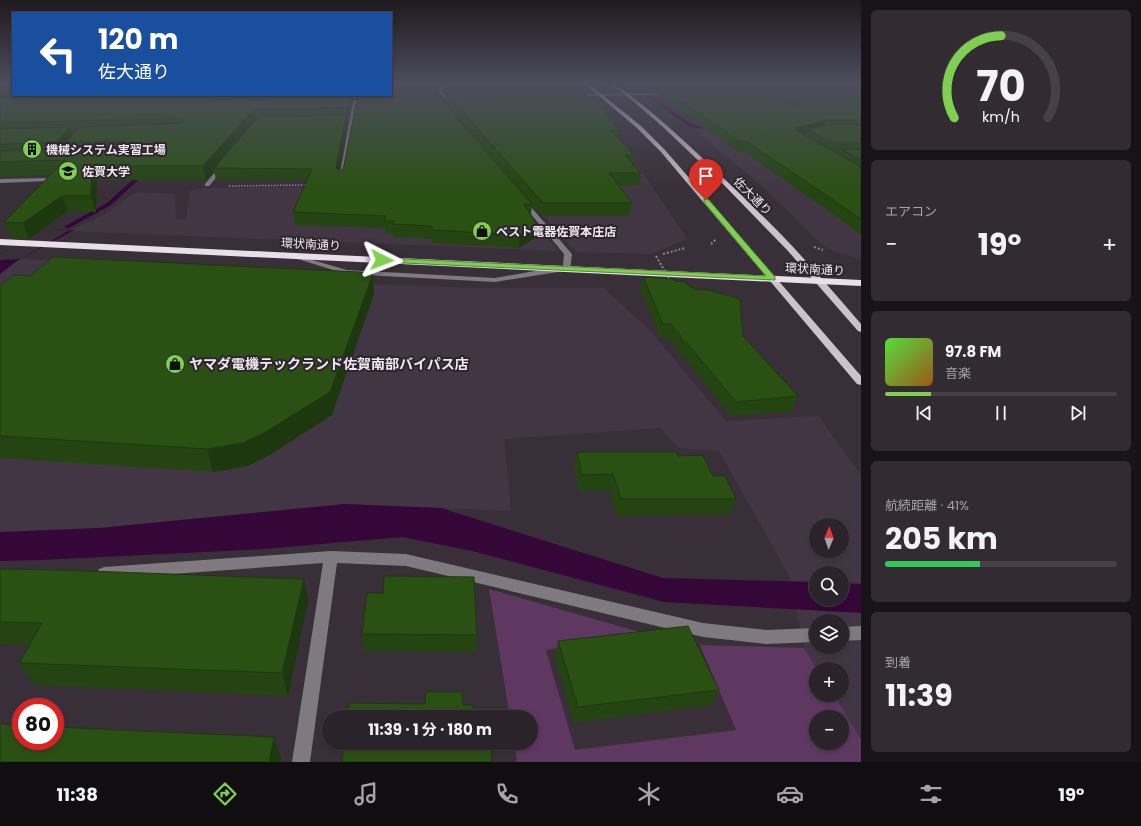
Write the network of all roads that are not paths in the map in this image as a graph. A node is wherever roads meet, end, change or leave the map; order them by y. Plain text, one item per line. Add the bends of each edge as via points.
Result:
1 (630, 120) edge
2 (657, 120) edge
3 (344, 122) edge
4 (352, 122) joint
5 (226, 163) edge
6 (48, 179) edge
7 (341, 179) edge
8 (0, 181) edge
9 (207, 185) road end
10 (518, 195) edge
11 (0, 242) edge
12 (289, 255) junction
13 (567, 268) junction
14 (772, 279) junction
15 (820, 281) junction
16 (861, 284) edge
17 (861, 329) edge
18 (861, 382) edge
19 (331, 557) junction
20 (89, 574) edge
21 (861, 632) edge
22 (849, 633) edge
23 (809, 635) edge
24 (301, 762) edge

1 - 14 main road via 663,151
2 - 15 main road, 佐大通り via 726,184
3 - 4 street
4 - 7 street
5 - 9 street
6 - 8 street
10 - 13 street via 568,254
11 - 12 highway, 環状南通り
12 - 13 highway, 環状南通り
12 - 13 street via 346,272 495,280
13 - 14 highway, 環状南通り
14 - 15 highway, 環状南通り
14 - 18 main road
15 - 16 highway, 環状南通り
15 - 17 main road, 佐大通り
19 - 20 street
19 - 23 street via 406,560 703,630 766,637
19 - 24 street
21 - 22 street

